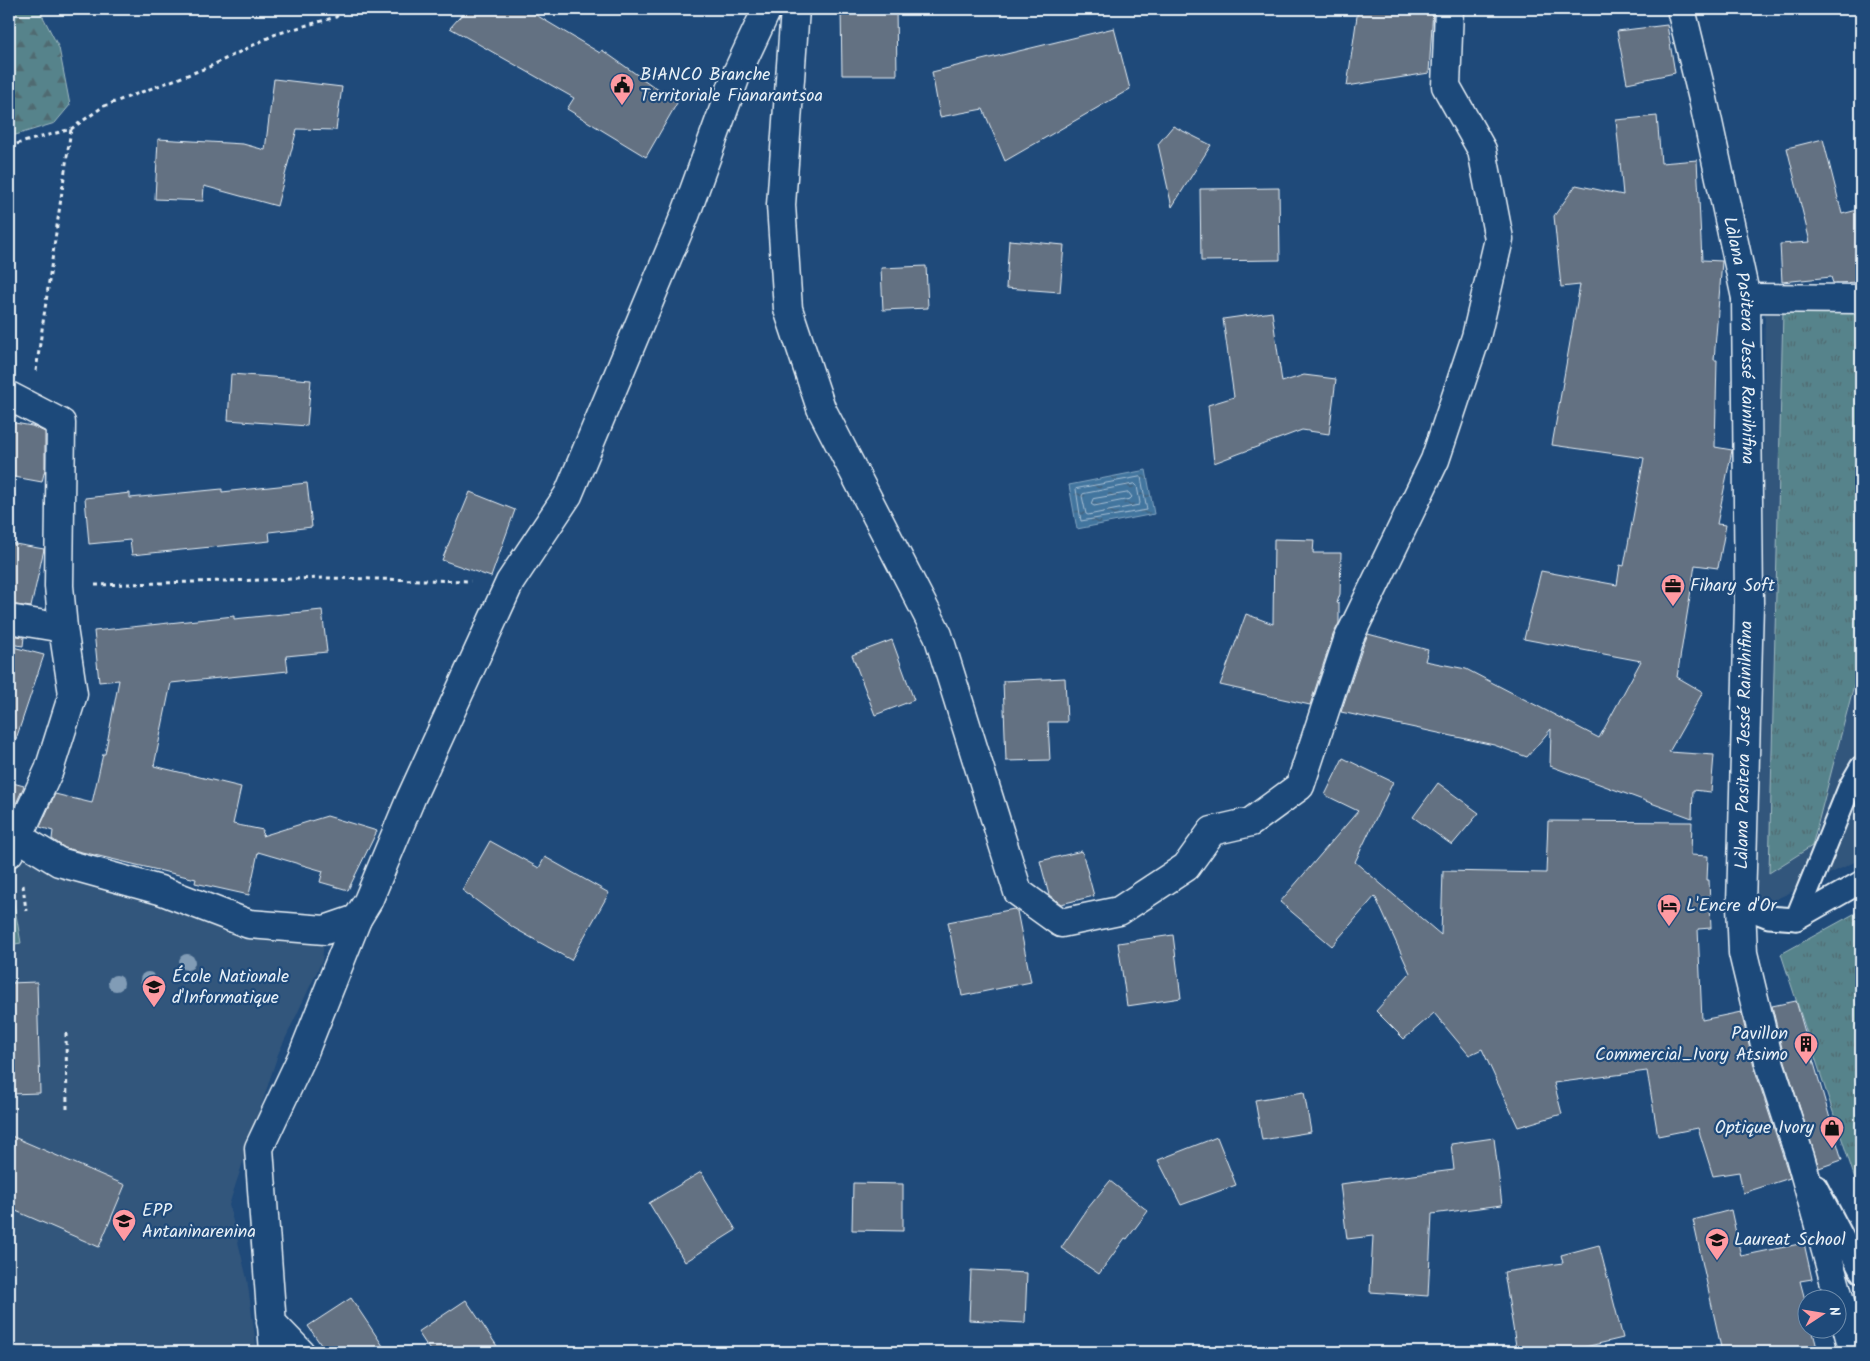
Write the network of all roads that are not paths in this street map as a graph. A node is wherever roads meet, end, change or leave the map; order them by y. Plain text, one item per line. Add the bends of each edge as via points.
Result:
1 (767, 9) edge
2 (795, 9) edge
3 (1449, 9) edge
4 (1681, 9) edge
5 (1746, 298) junction
6 (1861, 299) edge
7 (20, 402) edge
8 (9, 619) edge
9 (63, 628) junction
10 (1861, 768) edge
11 (13, 845) edge
12 (1861, 882) edge
13 (1741, 906) junction
14 (357, 918) junction
15 (1796, 919) junction
16 (1800, 1157) junction
17 (1861, 1272) edge
18 (271, 1322) junction
19 (274, 1352) edge
20 (300, 1352) edge
21 (1854, 1352) edge

1 - 14 street via 737,73 686,213 568,495 510,582 415,789 368,901
2 - 3 street via 781,205 788,309 821,408 938,634 1018,892 1061,922 1119,912 1186,867 1212,831 1251,822 1300,786 1348,640 1435,460 1476,337 1499,239 1482,150 1446,86
4 - 5 street, Làlana Pasitera Jessé Rainihifina
5 - 6 street
5 - 13 street, Làlana Pasitera Jessé Rainihifina via 1749,604
7 - 9 street via 61,423 59,586
8 - 9 street
9 - 11 street via 73,694 49,770
10 - 15 lane via 1850,786
11 - 14 street via 59,862 160,890 249,924 325,930
12 - 15 lane
13 - 15 lane via 1768,917
13 - 16 street, Làlana Pasitera Jessé Rainihifina via 1743,954 1770,1065
14 - 18 street via 302,1057 259,1148
16 - 17 lane
16 - 21 street, Làlana Pasitera Jessé Rainihifina
18 - 19 street
18 - 20 street

